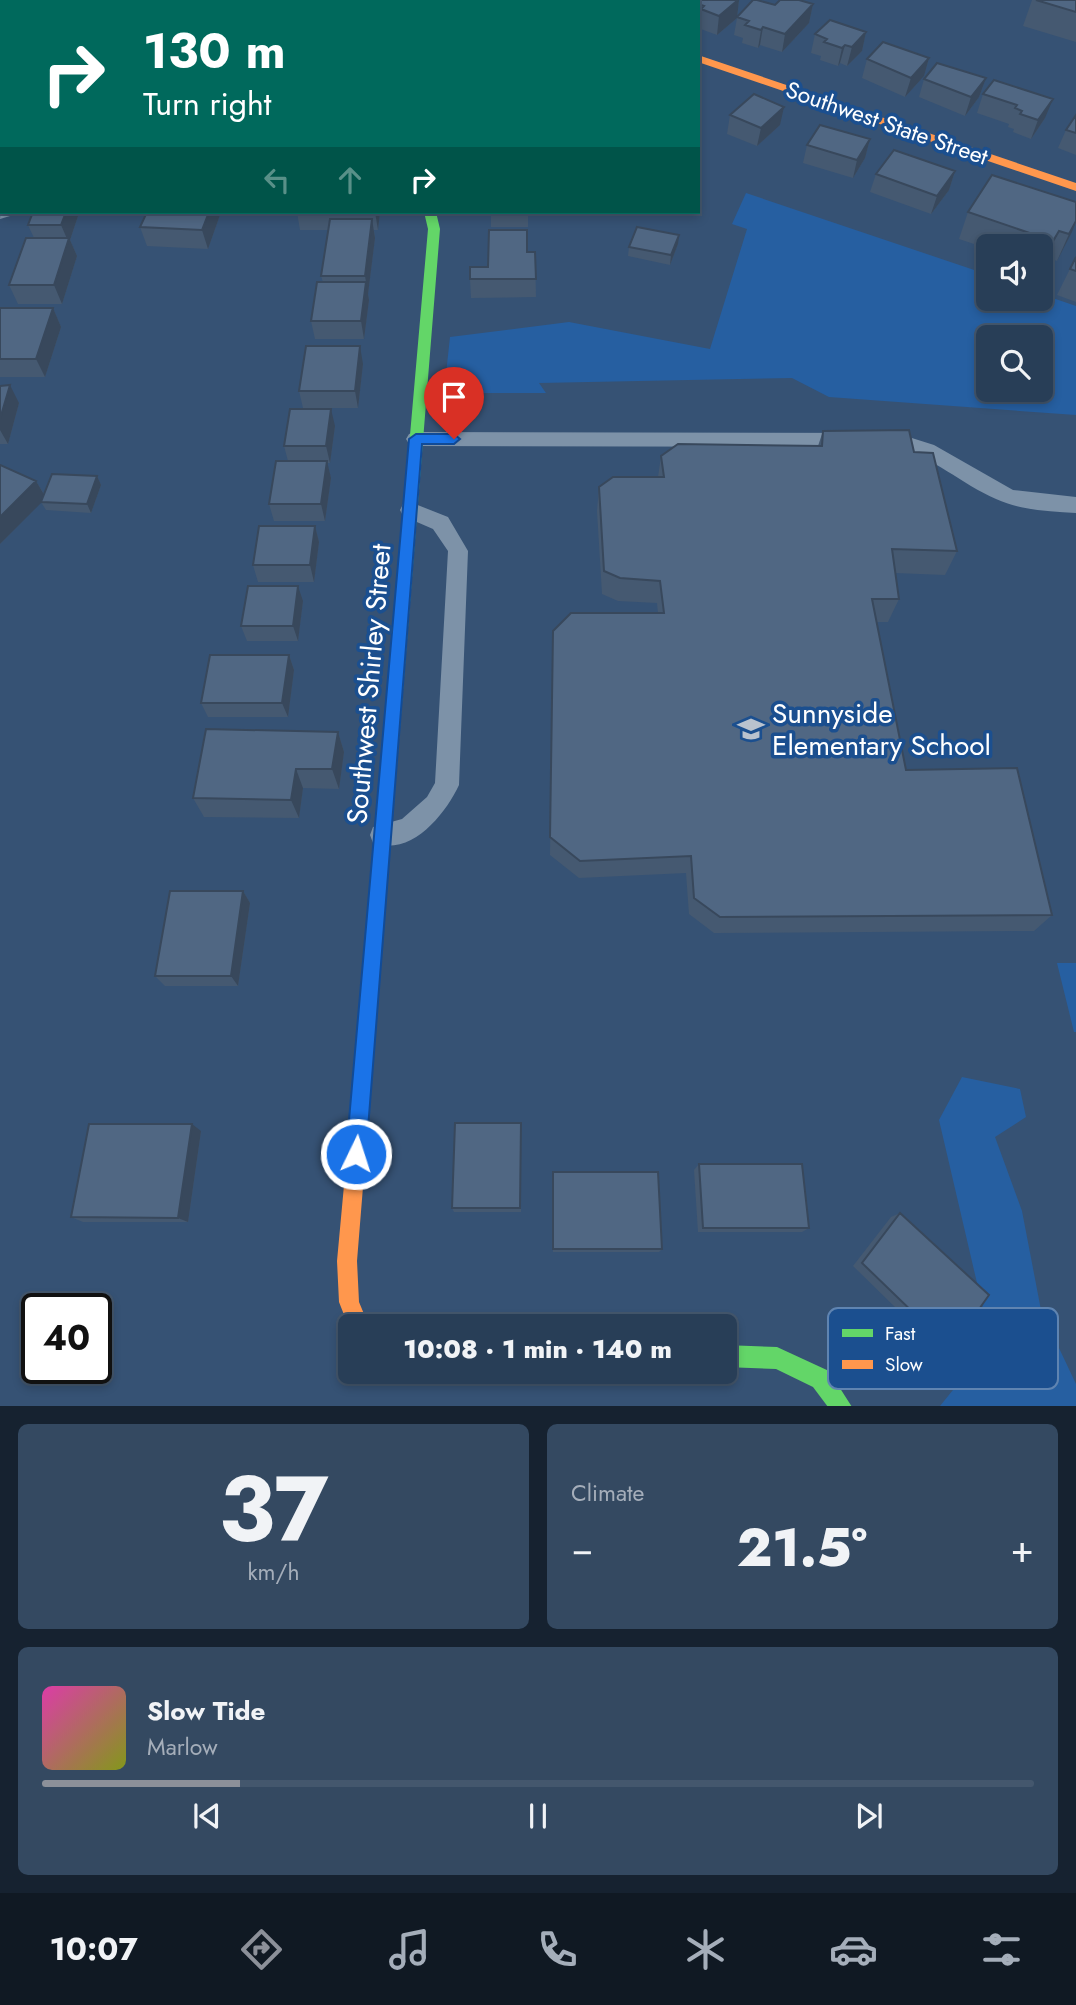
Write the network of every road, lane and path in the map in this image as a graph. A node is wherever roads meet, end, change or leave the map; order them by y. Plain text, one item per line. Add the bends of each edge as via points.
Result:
1 (183, 0) edge
2 (190, 0) edge
3 (700, 59) edge
4 (1076, 187) edge
5 (430, 214) edge
6 (416, 439) junction
7 (1076, 505) edge
8 (410, 510) junction
9 (382, 835) junction
10 (354, 1314) edge
11 (737, 1356) edge
12 (828, 1388) edge
13 (828, 1389) edge
14 (841, 1406) edge

1 - 2 lane
3 - 4 street, Southwest State Street
5 - 6 street, Southwest Shirley Street via 434,229
6 - 7 lane via 896,440 920,445 1004,494
6 - 8 street, Southwest Shirley Street
8 - 9 street, Southwest Shirley Street
8 - 9 lane via 435,516 449,530 458,551 447,785 435,805 409,829
9 - 10 street, Southwest Shirley Street via 347,1261
11 - 12 street via 777,1358 821,1379
13 - 14 street

